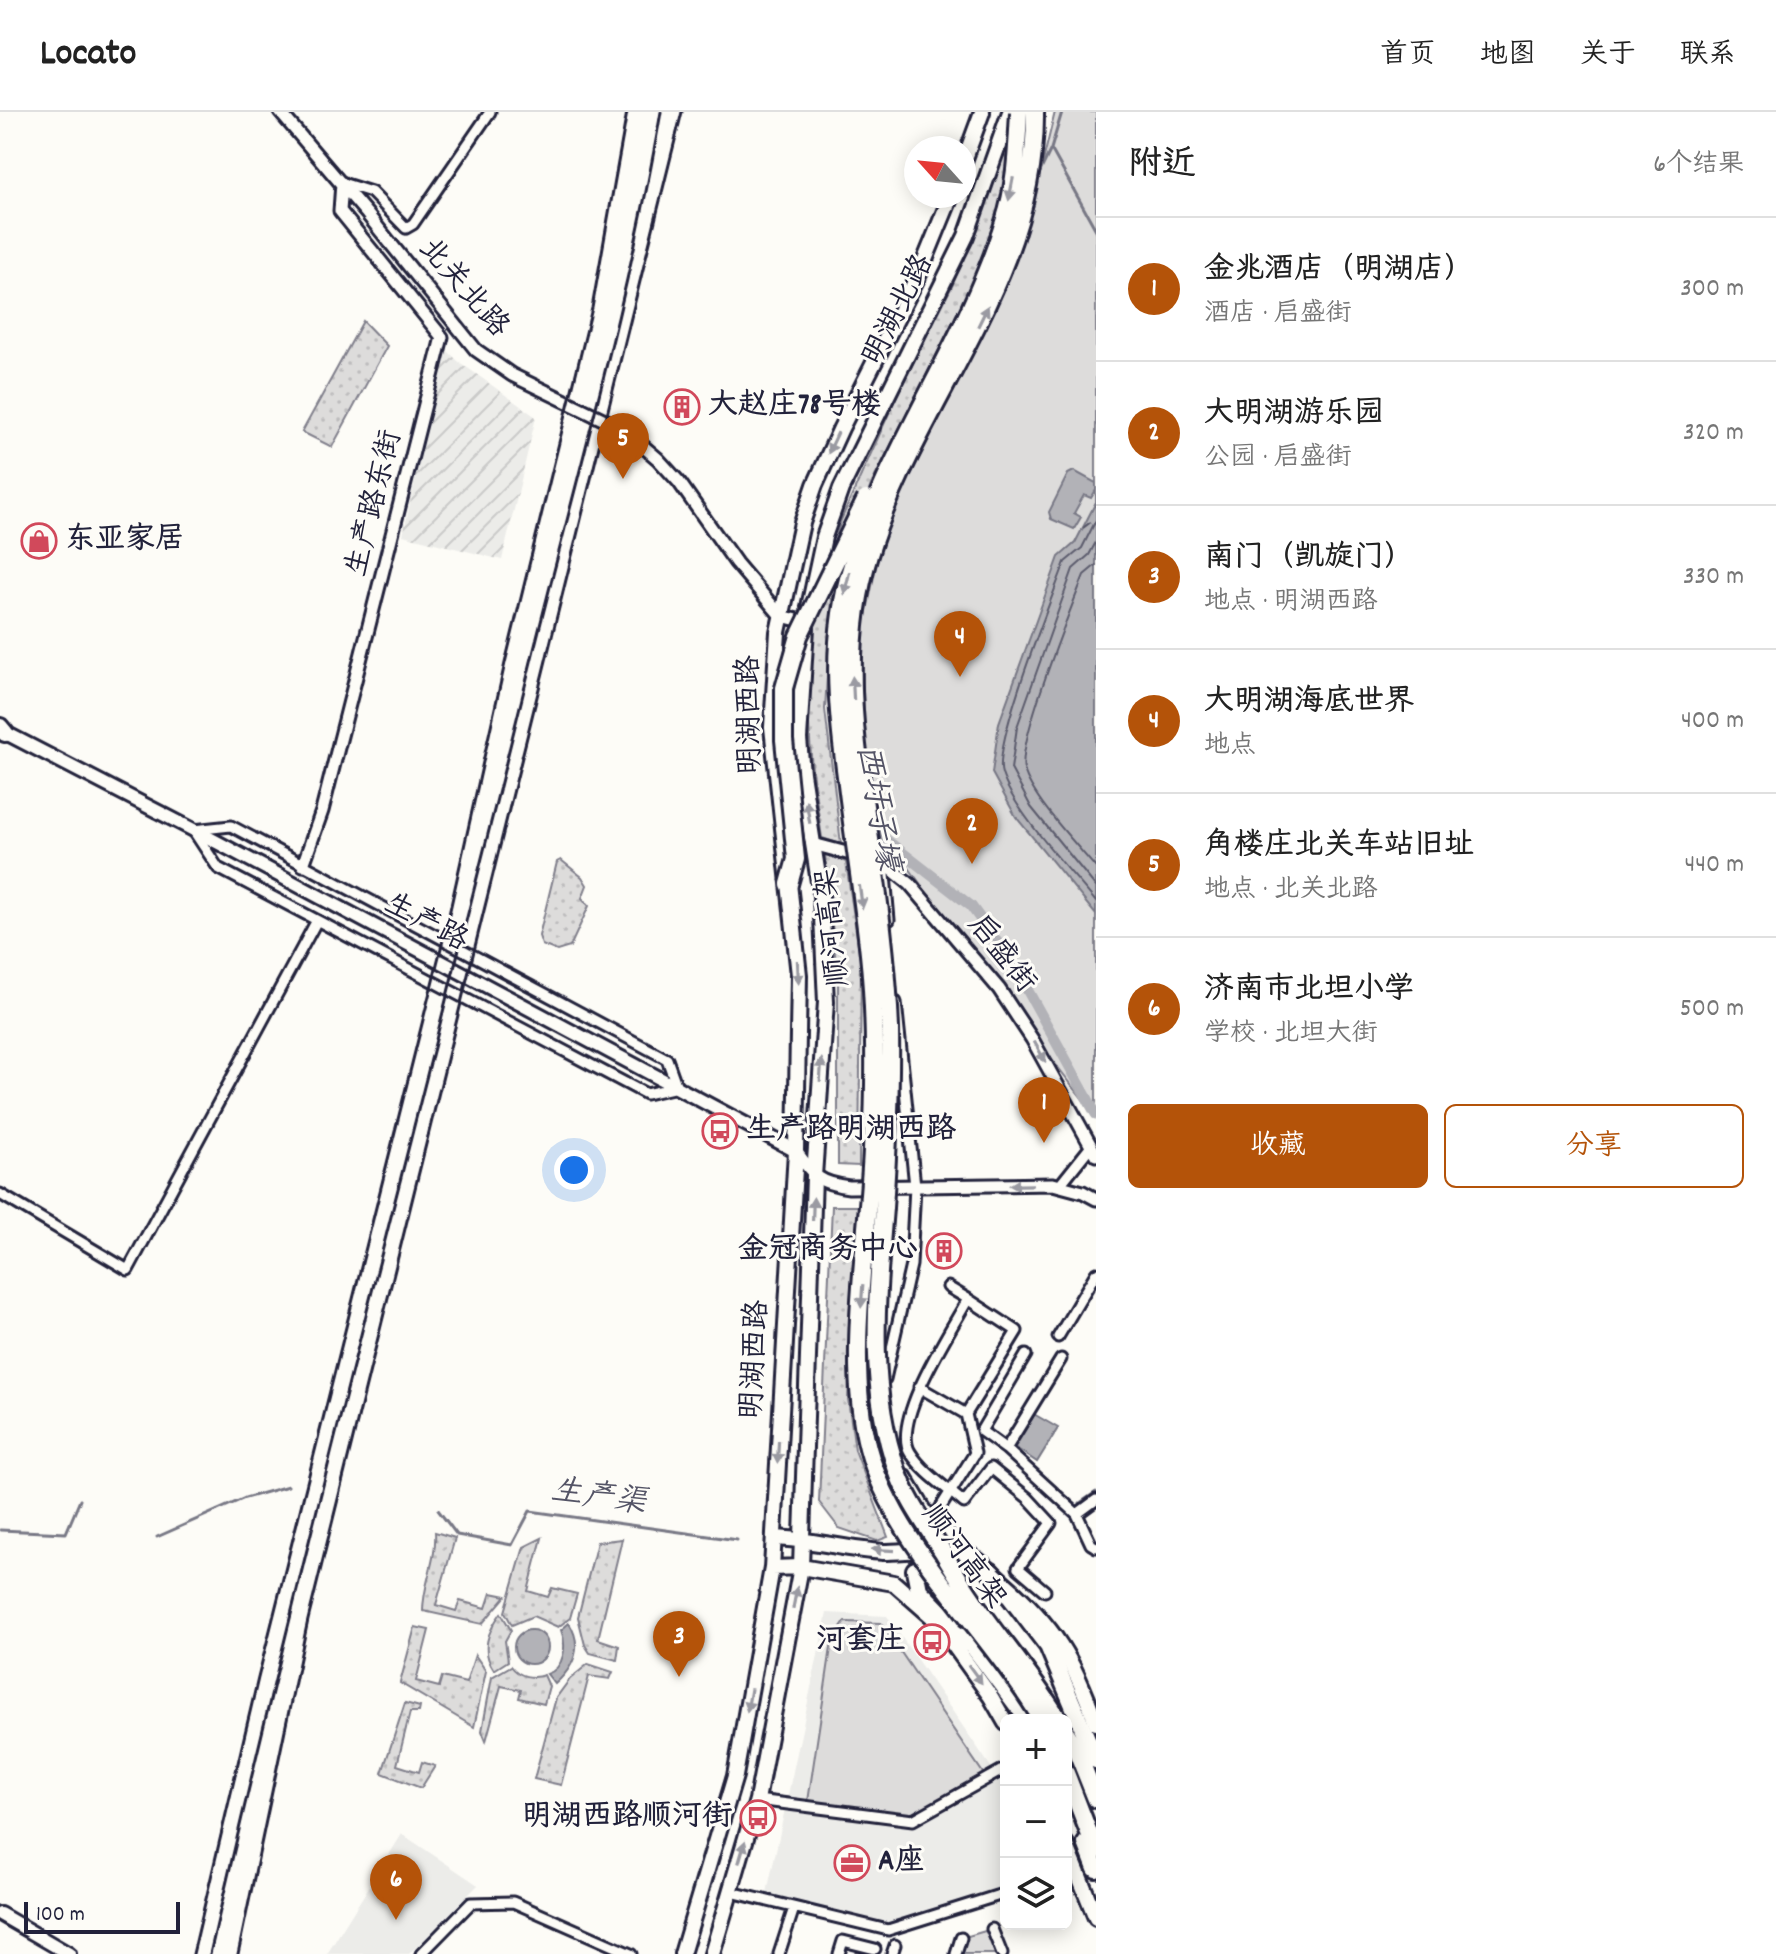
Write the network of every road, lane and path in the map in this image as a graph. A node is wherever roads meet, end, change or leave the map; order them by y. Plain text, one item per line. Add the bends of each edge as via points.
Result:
1 (280, 112) edge
2 (490, 112) edge
3 (982, 112) edge
4 (1010, 112) edge
5 (1019, 112) edge
6 (1036, 117) edge
7 (973, 136) edge
8 (342, 183) junction
9 (946, 208) edge
10 (987, 267) junction
11 (781, 616) junction
12 (806, 622) junction
13 (2, 730) edge
14 (193, 830) junction
15 (813, 844) junction
16 (884, 863) junction
17 (303, 865) junction
18 (789, 884) junction
19 (316, 922) junction
20 (677, 1087) junction
21 (1094, 1150) edge
22 (796, 1151) junction
23 (814, 1176) junction
24 (915, 1186) junction
25 (1059, 1186) junction
26 (0, 1194) edge
27 (1096, 1199) edge
28 (1096, 1273) edge
29 (948, 1287) dead end
30 (968, 1299) junction
31 (1058, 1337) dead end
32 (1026, 1355) dead end
33 (1061, 1359) dead end
34 (919, 1387) junction
35 (966, 1414) junction
36 (1006, 1449) junction
37 (975, 1453) junction
38 (991, 1468) junction
39 (950, 1491) junction
40 (1096, 1500) edge
41 (1077, 1514) junction
42 (934, 1518) junction
43 (774, 1538) junction
44 (801, 1539) junction
45 (1096, 1547) edge
46 (950, 1551) junction
47 (968, 1554) junction
48 (801, 1567) junction
49 (772, 1568) junction
50 (915, 1570) junction
51 (991, 1572) junction
52 (1045, 1591) dead end
53 (915, 1602) junction
54 (935, 1619) junction
55 (972, 1645) junction
56 (1091, 1693) edge
57 (1001, 1714) edge
58 (1024, 1714) edge
59 (1038, 1714) edge
60 (1055, 1714) edge
61 (1096, 1723) edge
62 (1072, 1742) edge
63 (1096, 1760) edge
64 (1000, 1771) edge
65 (1071, 1786) edge
66 (1096, 1799) edge
67 (757, 1800) junction
68 (1072, 1809) edge
69 (1096, 1851) edge
70 (1096, 1869) edge
71 (1072, 1871) edge
72 (731, 1892) junction
73 (1000, 1895) edge
74 (794, 1908) junction
75 (0, 1914) edge
76 (1096, 1918) edge
77 (992, 1929) dead end
78 (961, 1938) dead end
79 (875, 1949) dead end
80 (69, 1954) edge
81 (421, 1954) edge
82 (631, 1954) edge
83 (682, 1954) edge
84 (712, 1954) edge
85 (779, 1954) edge
86 (839, 1954) edge
87 (956, 1954) edge
88 (1002, 1954) edge

1 - 8 street, 北关北路
2 - 8 street via 406,228 371,192
3 - 7 main road
4 - 12 main road, 明湖北路 via 966,236 841,489 824,537
5 -> 10 highway, 顺河高架, bridge via 1005,220
60 -> 6 highway, 顺河高架, bridge via 918,1514 898,1474 884,1425 876,1342 890,1029 852,662 861,585 876,534 1004,271 1031,175
8 - 11 street, 北关北路 via 476,350 512,375 615,425 658,459
8 - 17 street, 生产路东街 via 340,211 442,337 322,811
9 -> 11 main road, 明湖北路 via 815,485
10 - 18 highway, bridge via 964,303 790,659 783,718 796,859
10 -> 59 highway, 顺河高架, bridge via 871,513 851,567 838,626 838,722 870,958 874,1068 860,1392 868,1448 892,1508
11 - 12 street
11 - 18 main road, 明湖西路 via 772,727
15 -> 12 main road, 明湖西路 via 799,739
13 - 14 main road, 生产路
14 - 17 street via 231,826
14 - 19 street via 218,868
14 - 20 main road, 生产路
15 - 16 street, 启盛街, bridge
23 -> 15 main road, 明湖西路 via 826,1002
16 -> 21 street, 启盛街 via 910,884 999,989
16 - 24 street
17 - 20 street via 667,1059
18 -> 22 main road, 明湖西路 via 799,975
19 - 20 street via 646,1094
19 - 26 street via 128,1270
20 - 22 main road, 生产路
21 - 25 street
22 - 23 street, 生产路
22 -> 43 main road, 明湖西路
23 - 24 street, bridge via 849,1187
44 -> 23 main road, 明湖西路
25 -> 24 street
24 - 42 street via 911,1265 884,1373 888,1421 902,1468
25 - 27 street
28 - 31 street
29 - 30 street
30 - 34 street
30 - 35 street via 1017,1331
32 - 36 street via 981,1431
33 - 36 street
34 - 35 street
34 - 39 street via 906,1430 908,1449
35 - 37 street
36 - 41 street
37 - 38 street
37 - 39 street
38 - 39 street via 964,1503
38 - 52 street via 1051,1523 1018,1568
39 - 42 street
40 - 41 street
41 - 45 street
42 - 47 street
43 - 44 main road
43 - 49 main road, 明湖西路
46 -> 44 main road via 882,1552
44 - 48 main road, 明湖西路
46 - 47 main road
46 - 50 main road via 924,1558
47 - 51 main road
48 - 49 main road
48 - 53 main road via 894,1583
67 -> 48 main road, 明湖西路
49 -> 83 main road, 明湖西路 via 735,1776
50 - 53 main road
50 - 55 highway via 919,1590
51 - 56 main road via 1048,1626
51 - 63 highway via 1048,1646
53 - 54 main road
54 - 55 highway
54 -> 57 main road
55 - 58 highway
56 - 61 main road
62 - 66 highway
64 - 67 street via 913,1820
65 - 69 highway
72 -> 67 main road, 明湖西路
68 - 70 highway
71 - 76 main road
72 - 74 street
72 - 84 main road, 明湖西路
73 - 74 street via 888,1930
74 - 85 street
75 - 80 main road
77 - 88 street
78 - 87 street
79 - 86 street via 843,1941
81 - 82 street via 471,1903 513,1902

